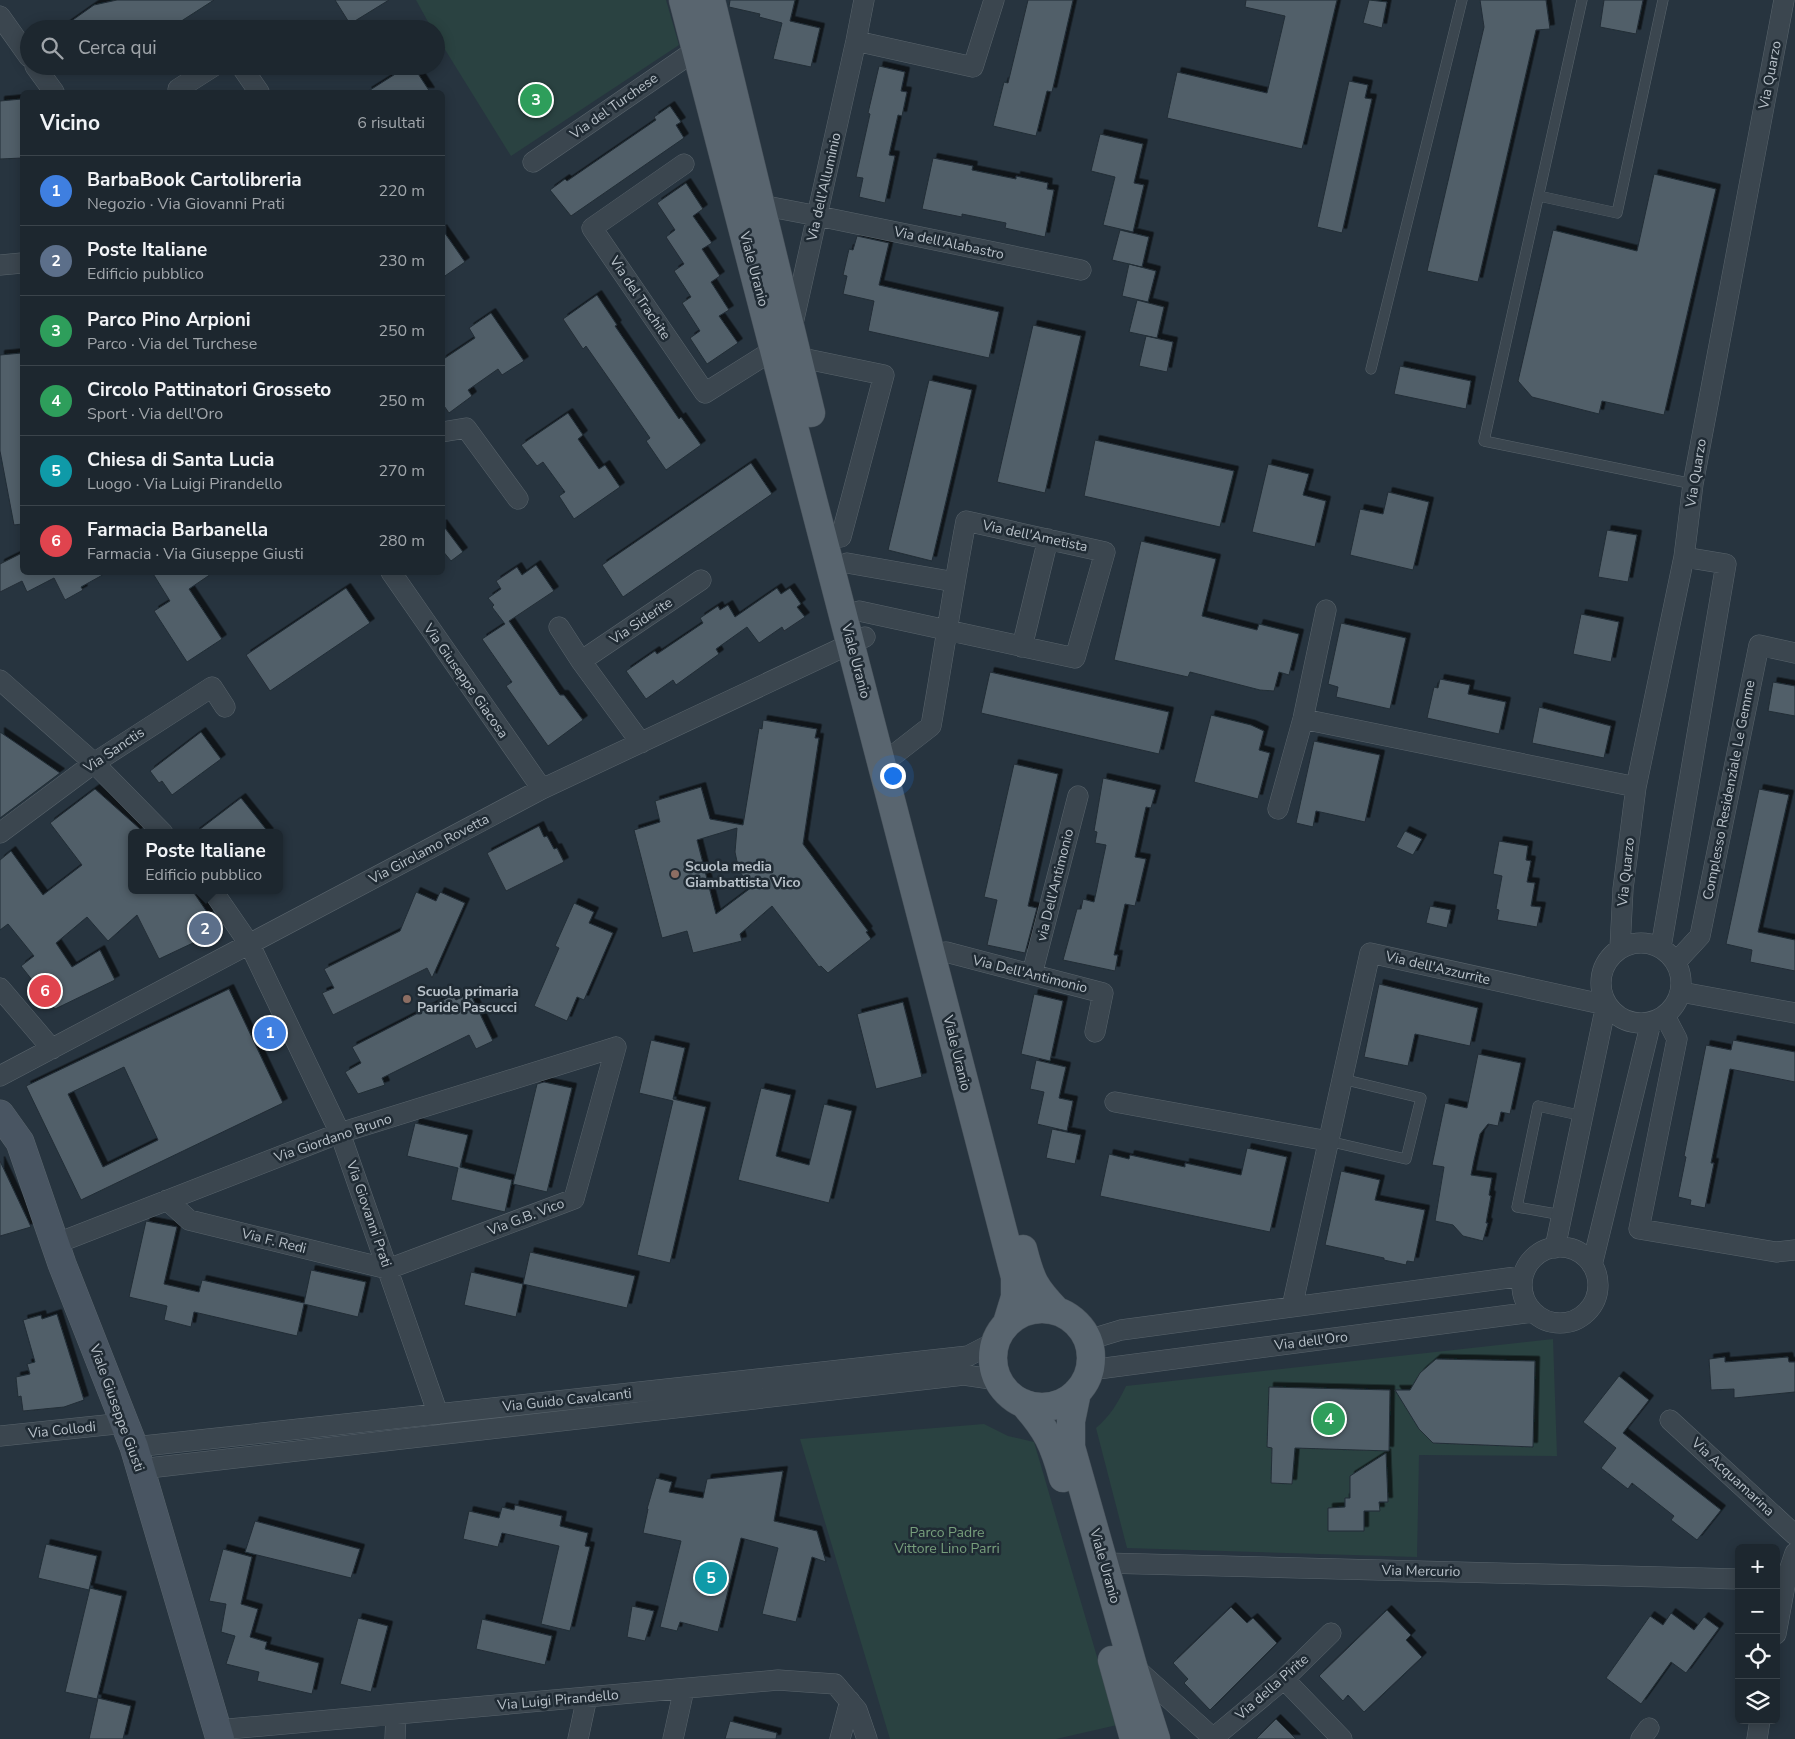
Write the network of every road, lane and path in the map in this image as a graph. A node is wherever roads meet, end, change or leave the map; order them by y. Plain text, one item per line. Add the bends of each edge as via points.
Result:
1 (683, 0) edge
2 (711, 0) edge
3 (864, 0) edge
4 (994, 0) edge
5 (1462, 0) edge
6 (1582, 0) edge
7 (1663, 0) edge
8 (1784, 0) edge
9 (0, 16) edge
10 (856, 41) junction
11 (20, 44) edge
12 (696, 50) junction
13 (42, 75) edge
14 (200, 75) edge
15 (247, 75) edge
16 (53, 90) edge
17 (179, 90) edge
18 (258, 90) edge
19 (533, 162) dead end
20 (684, 164) dead end
21 (1539, 196) junction
22 (750, 207) junction
23 (818, 216) junction
24 (20, 263) edge
25 (0, 265) edge
26 (1081, 270) dead end
27 (788, 346) junction
28 (1371, 369) dead end
29 (445, 432) edge
30 (1693, 484) junction
31 (518, 500) dead end
32 (841, 537) junction
33 (1048, 539) junction
34 (1684, 557) junction
35 (847, 563) junction
36 (393, 575) edge
37 (701, 580) dead end
38 (955, 582) junction
39 (1326, 610) dead end
40 (859, 611) junction
41 (559, 627) dead end
42 (947, 630) junction
43 (858, 640) junction
44 (1022, 647) junction
45 (1795, 653) edge
46 (581, 661) junction
47 (0, 680) edge
48 (225, 707) dead end
49 (1303, 719) junction
50 (641, 743) junction
51 (895, 754) junction
52 (94, 763) junction
53 (1636, 787) junction
54 (542, 789) junction
55 (1078, 796) dead end
56 (1278, 809) dead end
57 (159, 829) edge
58 (0, 832) edge
59 (215, 894) edge
60 (250, 945) junction
61 (1620, 948) junction
62 (1661, 948) junction
63 (946, 952) junction
64 (1676, 962) junction
65 (1032, 974) junction
66 (0, 988) edge
67 (1681, 992) junction
68 (1606, 1005) junction
69 (1795, 1013) edge
70 (1658, 1019) junction
71 (1095, 1032) dead end
72 (616, 1047) joint
73 (52, 1049) junction
74 (0, 1076) edge
75 (1342, 1079) junction
76 (1115, 1102) dead end
77 (0, 1114) edge
78 (1583, 1116) junction
79 (340, 1133) junction
80 (1328, 1141) junction
81 (167, 1200) junction
82 (1562, 1215) junction
83 (55, 1244) junction
84 (1555, 1248) junction
85 (1795, 1250) edge
86 (1592, 1265) junction
87 (388, 1269) junction
88 (1523, 1276) junction
89 (1292, 1307) junction
90 (1056, 1310) junction
91 (1533, 1312) junction
92 (1001, 1332) junction
93 (1088, 1340) junction
94 (998, 1380) junction
95 (1084, 1381) junction
96 (1023, 1403) junction
97 (438, 1414) junction
98 (1670, 1420) dead end
99 (0, 1436) edge
100 (133, 1446) junction
101 (1795, 1535) edge
102 (1795, 1553) edge
103 (1104, 1563) junction
104 (1735, 1579) edge
105 (1781, 1580) edge
106 (1331, 1633) dead end
107 (1133, 1666) junction
108 (1284, 1679) junction
109 (684, 1689) junction
110 (587, 1697) junction
111 (850, 1701) junction
112 (396, 1714) junction
113 (1759, 1724) edge
114 (254, 1733) edge
115 (218, 1734) edge
116 (395, 1739) edge
117 (578, 1739) edge
118 (673, 1739) edge
119 (840, 1739) edge
120 (867, 1739) edge
121 (1134, 1739) edge
122 (1156, 1739) edge
123 (1212, 1739) edge
124 (1342, 1739) edge
125 (1757, 1739) edge

1 - 12 main road, Viale Uranio
2 - 22 main road, Viale Uranio
3 - 10 street, Via dell'Alluminio
4 - 10 street via 973,67
5 - 28 lane
6 - 21 lane
7 - 21 lane via 1617,213
8 - 30 street, Via Quarzo
9 - 11 street
10 - 23 street, Via dell'Alluminio
12 - 19 street, Via del Turchese
12 - 22 main road, Viale Uranio
13 - 16 street
14 - 17 street
15 - 18 street
20 - 27 street, Via del Trachite via 592,228 705,393
21 - 30 lane via 1484,441
22 - 23 street, Via dell'Alabastro
22 - 27 main road, Viale Uranio
23 - 26 street, Via dell'Alabastro
23 - 27 street, Via dell'Alluminio
24 - 25 street
27 - 32 main road, Viale Uranio
27 - 32 street via 884,375
27 - 43 main road, Viale Uranio
29 - 31 street via 466,428
30 - 34 street, Via Quarzo
32 - 35 main road, Viale Uranio
33 - 38 street, Via dell'Ametista via 966,521
33 - 44 street
33 - 44 street, Via dell'Ametista via 1106,552 1075,658
34 - 53 street, Via Quarzo
34 - 62 street via 1726,564
35 - 38 street
35 - 40 main road, Viale Uranio
36 - 54 street, Via Giuseppe Giacosa
37 - 46 street, Via Siderite
38 - 42 street, Via dell'Ametista
39 - 49 street
40 - 42 street, Via dell'Ametista
40 - 43 main road, Viale Uranio
41 - 46 street
42 - 44 street, Via dell'Ametista
42 - 51 street via 931,726
43 - 50 street, Via Girolamo Rovetta
43 - 51 main road, Viale Uranio
43 - 92 main road, Viale Uranio via 1015,1277 1015,1297
45 - 64 street, Complesso Residenziale Le Gemme via 1759,645 1700,936
46 - 50 street
47 - 52 street
48 - 52 street, Via Sanctis via 212,686
49 - 53 street
49 - 56 street
50 - 54 street, Via Girolamo Rovetta
51 - 63 main road, Viale Uranio
52 - 57 street
52 - 58 street, Via Sanctis
53 - 61 street, Via Quarzo via 1623,889
54 - 60 street, Via Girolamo Rovetta
55 - 65 street, via Dell'Antimonio
59 - 60 street, Via Giovanni Prati
60 - 73 street, Via Girolamo Rovetta
60 - 79 street, Via Giovanni Prati
61 - 62 street via 1648,943
61 - 68 street via 1603,967 1601,993
62 - 64 street
63 - 65 street, Via Dell'Antimonio
63 - 90 main road, Viale Uranio via 1029,1275
64 - 67 street via 1682,982
65 - 71 street, Via Dell'Antimonio via 1103,993
66 - 73 street
67 - 69 street
67 - 70 street via 1672,1009
68 - 70 street via 1626,1021 1639,1024
68 - 75 street, Via dell'Azzurrite via 1370,953
68 - 78 street
70 - 85 street via 1677,1039 1639,1229 1776,1252
70 - 86 street
72 - 79 street, Via Giordano Bruno
72 - 87 street, Via G.B. Vico via 574,1198
73 - 74 street, Via Girolamo Rovetta
75 - 80 street, Via dell'Azzurrite
75 - 80 lane via 1421,1098 1406,1159
76 - 80 street
77 - 83 street, Viale Giuseppe Giusti via 20,1142
78 - 82 street
78 - 82 lane via 1538,1106 1518,1207
79 - 81 street, Via Giordano Bruno
79 - 87 street, Via Giovanni Prati
80 - 89 street, Via dell'Azzurrite
81 - 83 street, Via Giordano Bruno
81 - 87 street, Via F. Redi via 189,1220
82 - 84 street
83 - 100 street, Viale Giuseppe Giusti
84 - 86 street via 1576,1251
84 - 88 street via 1534,1257
86 - 91 street via 1598,1285 1597,1295 1585,1314 1576,1320 1553,1323
87 - 97 street, Via Giovanni Prati
88 - 89 street
88 - 91 street via 1522,1289
89 - 93 street via 1121,1330
90 - 92 main road via 1030,1310 1018,1315
90 - 93 main road via 1080,1327
91 - 95 street, Via dell'Oro
92 - 94 main road via 993,1354
92 - 97 street, Via Guido Cavalcanti via 968,1356
93 - 95 main road via 1091,1354
94 - 96 main road via 1004,1390
94 - 100 street, Via Guido Cavalcanti via 964,1375
95 - 96 main road via 1066,1401 1037,1407
95 - 103 main road, Viale Uranio via 1071,1422 1071,1447
96 - 121 main road, Viale Uranio via 1041,1422 1056,1452
97 - 100 street, Via Guido Cavalcanti
98 - 101 street, Via Acquamarina
99 - 100 street, Via Collodi
100 - 115 street, Viale Giuseppe Giusti
102 - 105 street
103 - 104 street, Via Mercurio
103 - 107 main road, Viale Uranio
106 - 108 street, Via della Pirite
107 - 122 main road, Viale Uranio
107 - 123 street
108 - 123 street, Via della Pirite
108 - 124 street
109 - 110 street, Via Luigi Pirandello
109 - 111 street, Via Luigi Pirandello via 778,1680 835,1684
109 - 118 street
110 - 112 street, Via Luigi Pirandello
110 - 117 street
111 - 119 street
111 - 120 street, Via Luigi Pirandello via 858,1710
112 - 114 street, Via Luigi Pirandello
112 - 116 street
113 - 125 street
114 - 115 street, Via Luigi Pirandello

